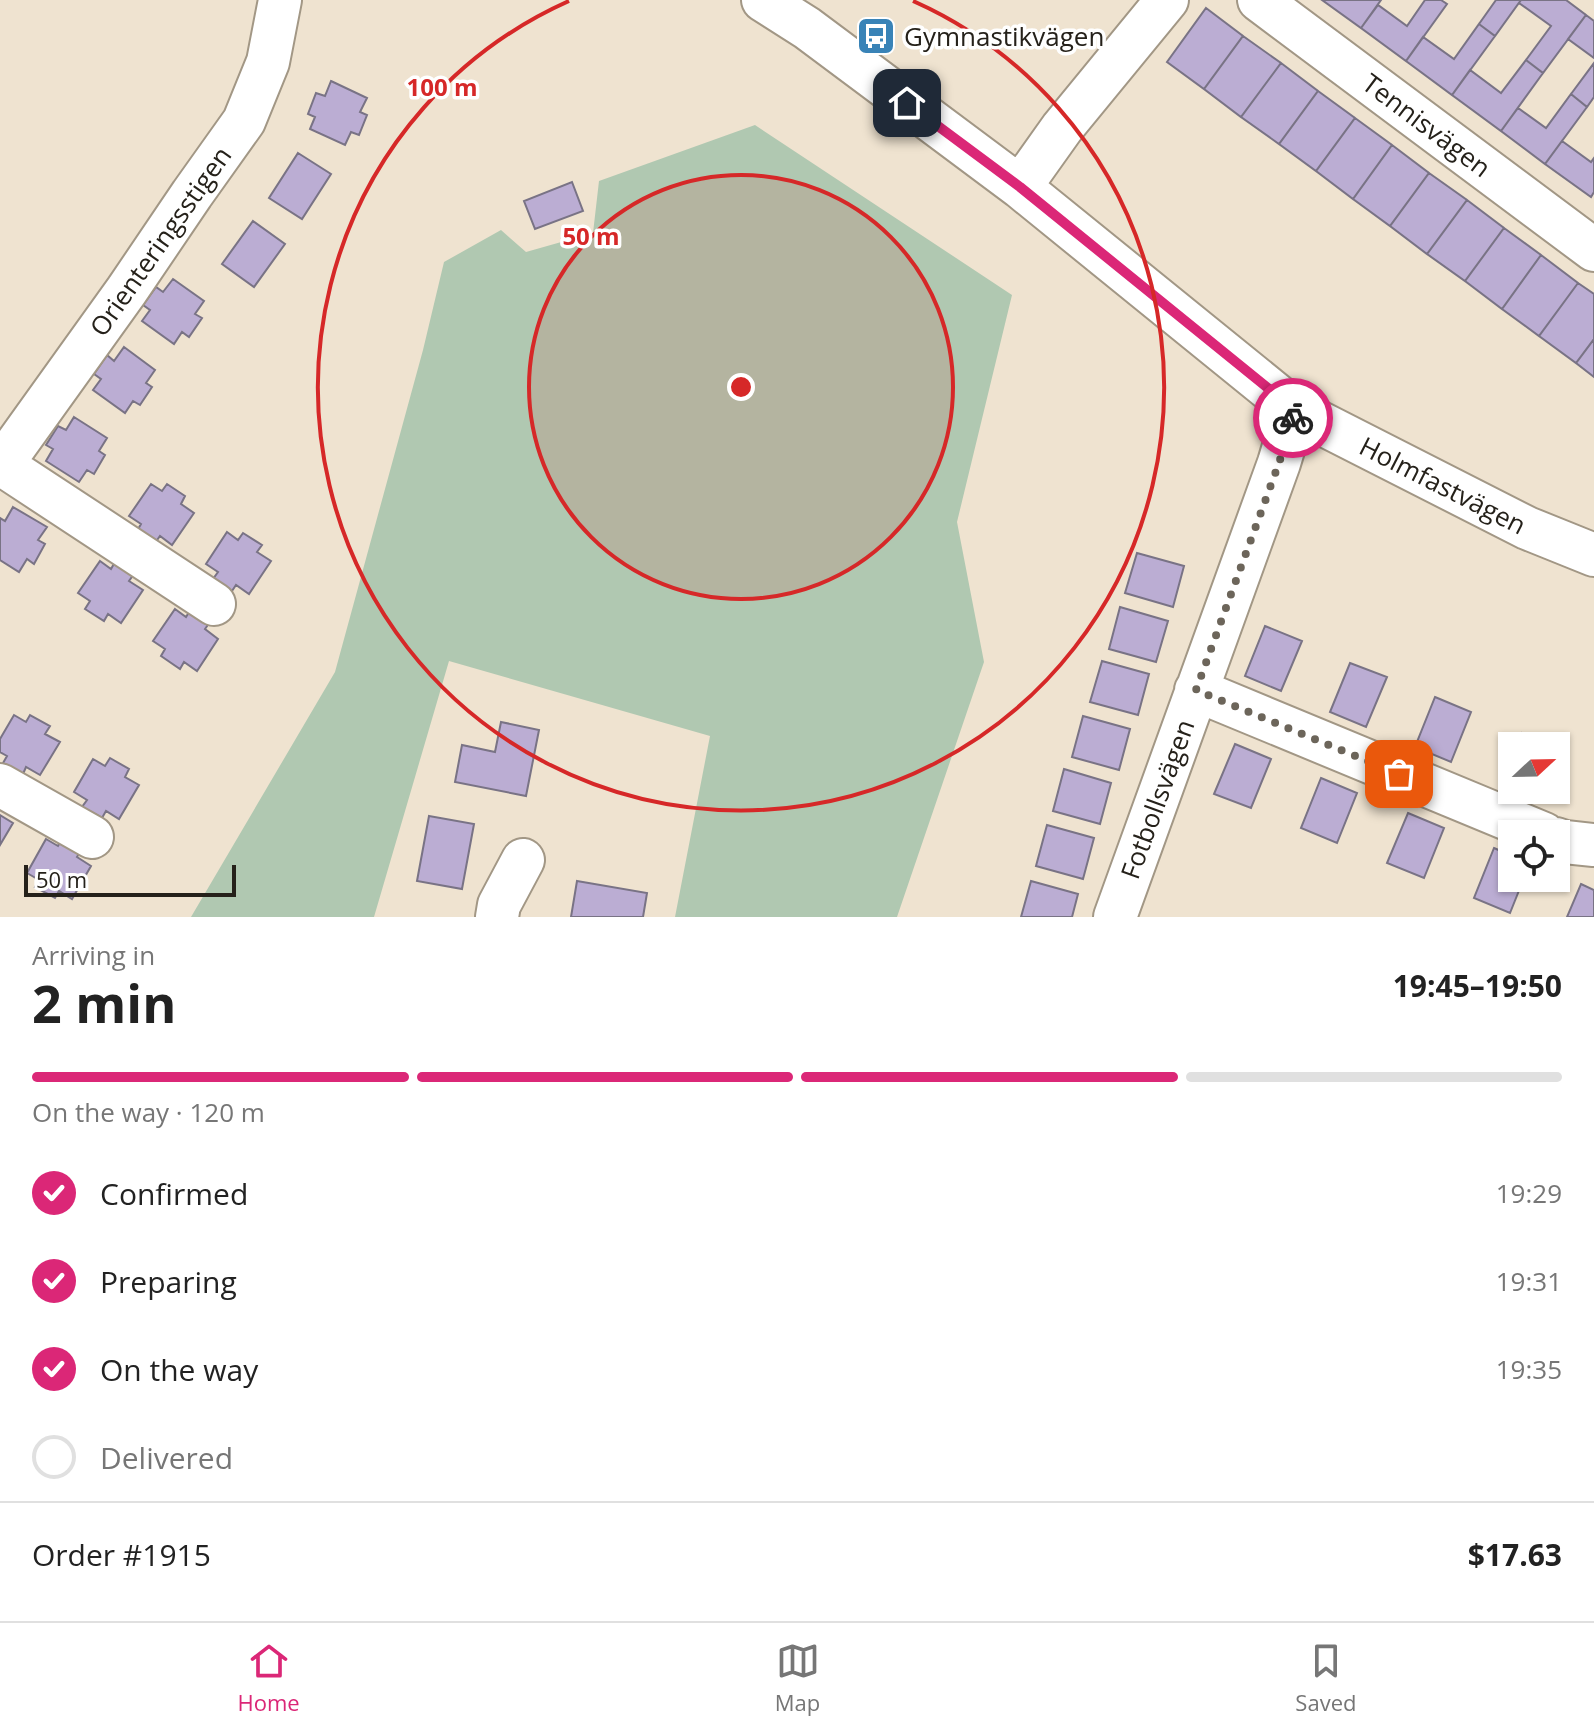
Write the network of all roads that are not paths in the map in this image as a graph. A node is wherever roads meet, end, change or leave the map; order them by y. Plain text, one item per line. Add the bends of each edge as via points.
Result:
1 (280, 0) edge
2 (763, 0) edge
3 (1167, 0) edge
4 (1259, 0) edge
5 (1020, 187) junction
6 (1594, 250) edge
7 (1295, 410) junction
8 (1, 465) edge
9 (1594, 555) edge
10 (214, 604) dead end
11 (1196, 690) junction
12 (0, 785) edge
13 (1510, 820) edge
14 (92, 837) dead end
15 (1570, 843) edge
16 (1594, 845) edge
17 (523, 860) dead end
18 (497, 917) edge
19 (1115, 917) edge

1 - 8 street, Orienteringsstigen via 268,62 244,121
2 - 5 street, Holmfastvägen
3 - 5 street
4 - 6 street, Tennisvägen
5 - 7 street, Holmfastvägen
7 - 9 street, Holmfastvägen via 1527,528
7 - 11 street, Fotbollsvägen
8 - 10 street, Orienteringsstigen
11 - 13 street
11 - 19 street, Fotbollsvägen
12 - 14 street
15 - 16 street
17 - 18 street

